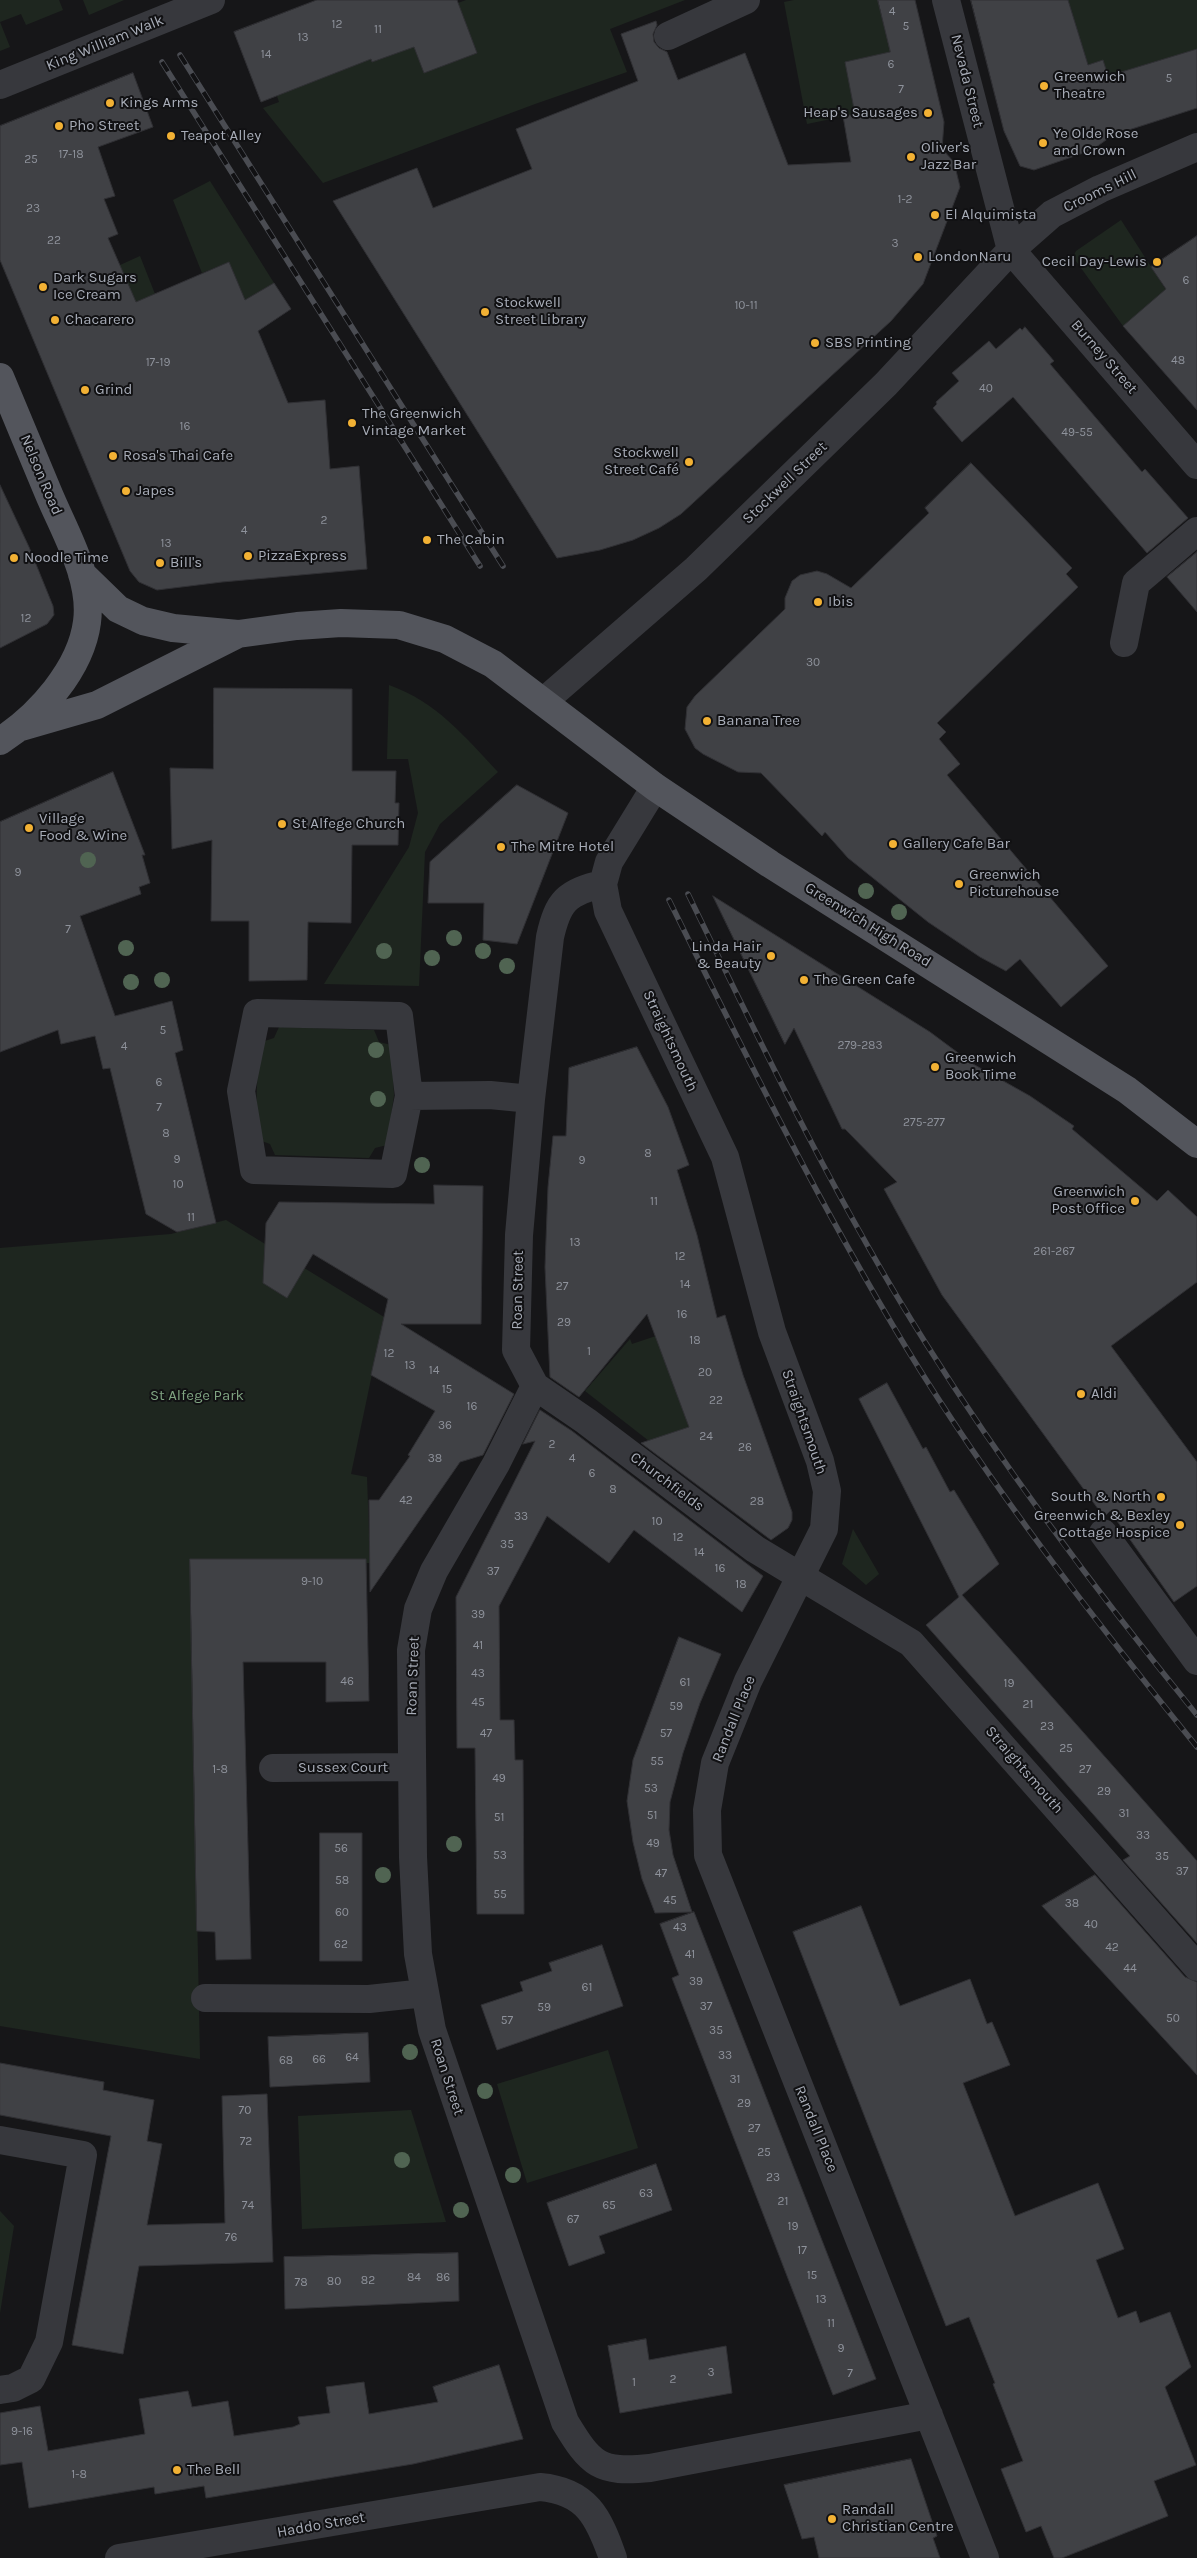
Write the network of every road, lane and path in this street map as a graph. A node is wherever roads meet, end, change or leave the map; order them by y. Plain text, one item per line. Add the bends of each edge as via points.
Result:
1 (211, 0) edge
2 (746, 0) edge
3 (946, 0) edge
4 (668, 36) dead end
5 (0, 85) edge
6 (1197, 147) edge
7 (1011, 250) junction
8 (0, 376) edge
9 (1197, 465) edge
10 (1197, 531) edge
11 (82, 574) junction
12 (1126, 633) dead end
13 (238, 634) junction
14 (544, 701) junction
15 (11, 734) edge
16 (655, 787) junction
17 (602, 884) junction
18 (410, 1096) junction
19 (531, 1099) junction
20 (1197, 1144) edge
21 (535, 1386) junction
22 (1103, 1534) dead end
23 (799, 1577) junction
24 (1197, 1661) edge
25 (412, 1767) junction
26 (273, 1768) dead end
27 (1197, 1966) edge
28 (425, 1993) junction
29 (205, 1998) dead end
30 (0, 2140) edge
31 (0, 2390) edge
32 (929, 2416) junction
33 (234, 2549) edge
34 (119, 2558) edge
35 (613, 2558) edge
36 (985, 2558) edge

1 - 5 street, King William Walk
2 - 4 street
3 - 7 street, Nevada Street
6 - 7 street, Crooms Hill via 1100,189 1052,214
7 - 9 street, Burney Street
7 - 14 street, Stockwell Street via 886,384 798,471 696,568
8 - 11 main road, Nelson Road
10 - 12 street via 1136,584
11 - 13 main road, Nelson Road via 118,609 143,621 173,628
11 - 15 main road, Nelson Road via 87,620 79,651 55,689
13 - 14 main road, Greenwich High Road via 341,622 399,625 446,639 493,664
13 - 15 main road via 97,705
14 - 16 main road, Greenwich High Road
16 - 17 street via 618,844
16 - 20 main road, Greenwich High Road via 770,864 1127,1090
17 - 19 street, Roan Street via 579,889 566,899 553,924
17 - 23 street, Straightsmouth via 608,911 725,1157 772,1332 820,1461 827,1491 824,1529
18 - 18 street via 399,1016 257,1013 240,1091 254,1170 393,1174
18 - 19 street
19 - 21 street, Roan Street via 519,1235 516,1350
21 - 23 street, Churchfields via 586,1420 755,1549
21 - 25 street, Roan Street via 496,1464 434,1571 418,1609 411,1650
22 - 24 street
23 - 27 street, Straightsmouth via 911,1643
23 - 32 street, Randall Place via 748,1681 716,1763 707,1810 708,1855
25 - 26 street, Sussex Court
25 - 28 street, Roan Street via 414,1886 418,1954
28 - 29 street via 369,1999
28 - 32 street, Roan Street via 450,2090 565,2422 591,2458 607,2468 650,2468
30 - 31 street via 83,2155 48,2342 31,2378 13,2388
32 - 36 street, Randall Place
33 - 34 street, Haddo Street
33 - 35 street, Haddo Street via 540,2487 559,2488 580,2499 596,2516

